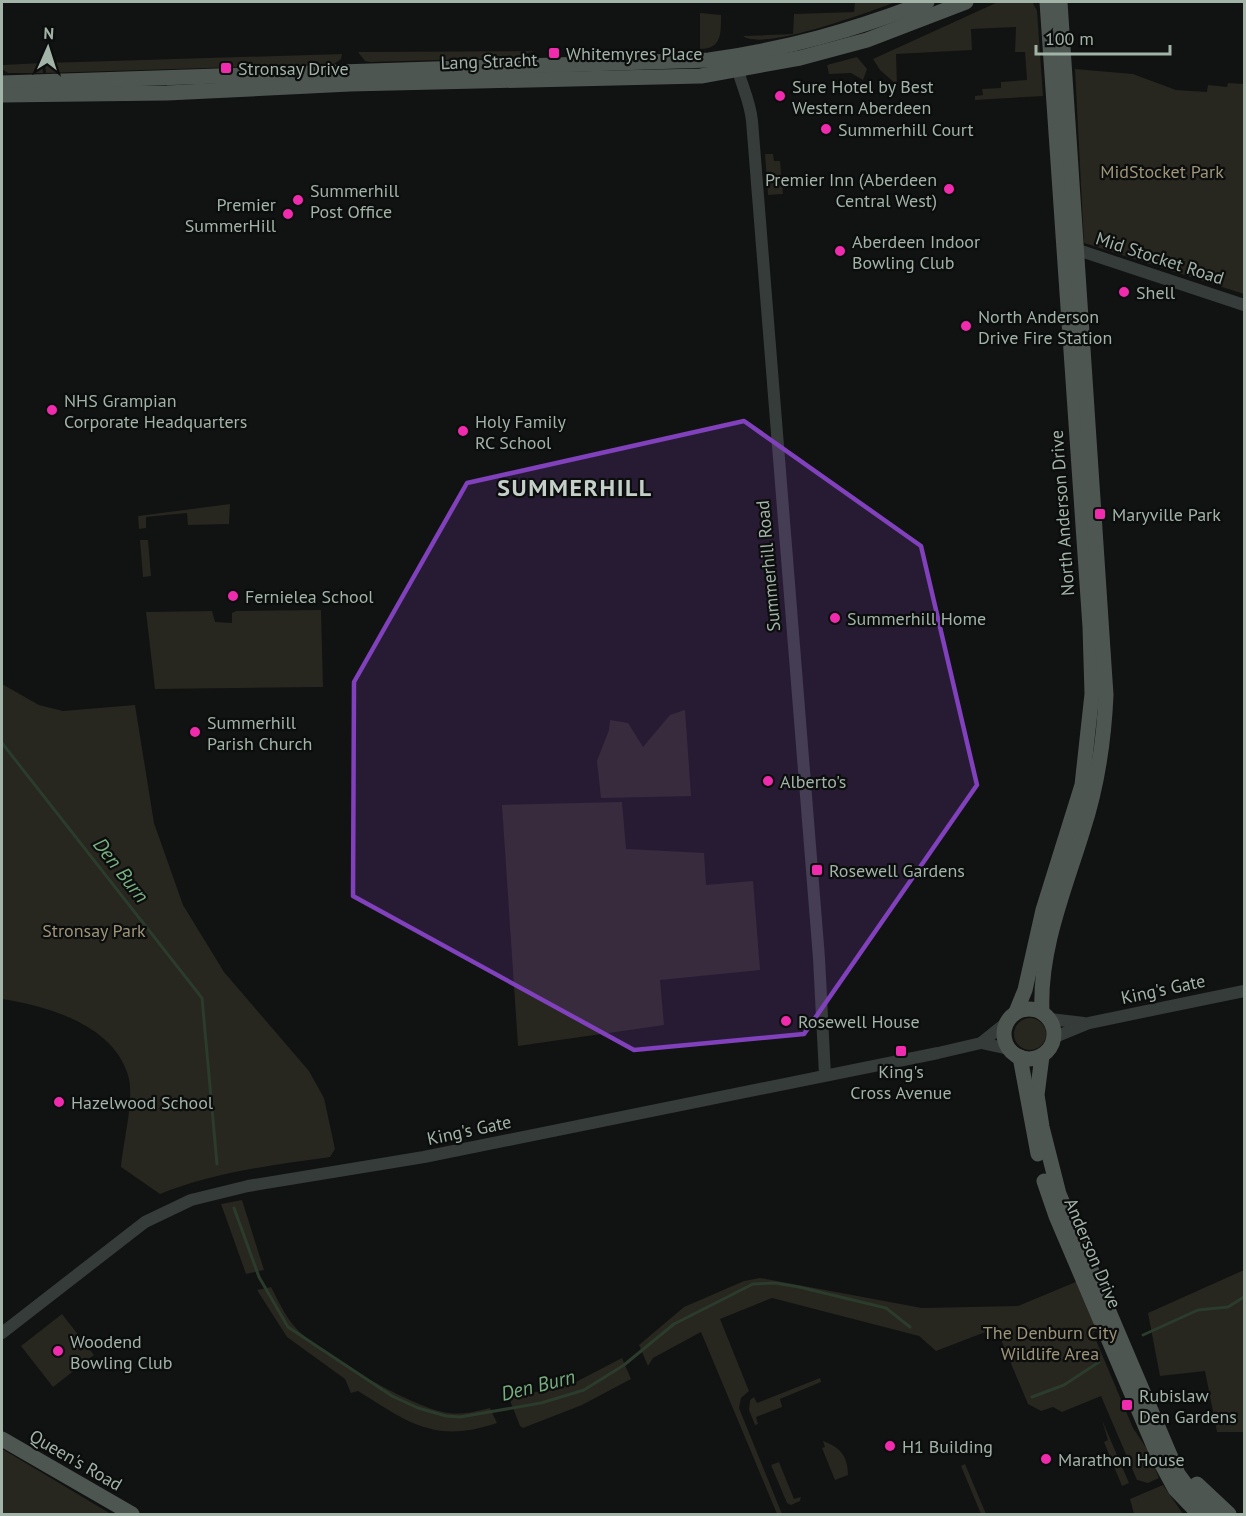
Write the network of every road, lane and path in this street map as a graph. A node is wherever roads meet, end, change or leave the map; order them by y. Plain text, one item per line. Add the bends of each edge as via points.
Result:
1 (927, 2) edge
2 (966, 2) edge
3 (1047, 2) edge
4 (1060, 2) edge
5 (737, 63) junction
6 (2, 83) edge
7 (2, 95) edge
8 (1070, 249) junction
9 (1245, 305) edge
10 (1245, 991) edge
11 (1046, 1015) junction
12 (1011, 1018) junction
13 (1089, 1023) junction
14 (1055, 1037) junction
15 (981, 1043) junction
16 (1014, 1053) junction
17 (1042, 1056) junction
18 (825, 1075) junction
19 (2, 1333) edge
20 (2, 1439) edge
21 (1171, 1452) junction
22 (132, 1515) edge
23 (1199, 1515) edge
24 (1214, 1515) edge
25 (1229, 1515) edge

1 - 5 main road, Lang Stracht via 862,27
2 - 5 main road, Lang Stracht via 867,40 800,58
3 - 8 main road, North Anderson Drive
4 - 8 main road, North Anderson Drive
5 - 6 main road, Lang Stracht via 701,60
5 - 7 main road, Lang Stracht via 700,76
5 - 18 street, Summerhill Road via 750,101 752,121
8 - 9 street, Mid Stocket Road
8 - 11 main road, North Anderson Drive via 1103,630 1105,711 1091,803 1048,946 1042,982
8 - 12 main road, North Anderson Drive via 1091,649 1090,725 1077,805 1043,910 1027,984
10 - 13 street, King's Gate
11 - 12 main road via 1031,1008
11 - 13 street, King's Gate
11 - 14 main road
12 - 15 street, King's Gate
12 - 16 main road via 1004,1036
13 - 14 street, King's Gate
14 - 17 main road
15 - 16 street, King's Gate
15 - 18 street, King's Gate
16 - 17 main road via 1035,1059
16 - 23 main road, Anderson Drive via 1056,1216 1161,1463 1179,1494
17 - 21 main road, Anderson Drive via 1037,1095 1059,1194
18 - 19 street, King's Gate via 403,1162 248,1186 191,1200 145,1222
20 - 22 main road, Queen's Road
21 - 24 main road, Anderson Drive via 1178,1474
21 - 25 main road, Anderson Drive

